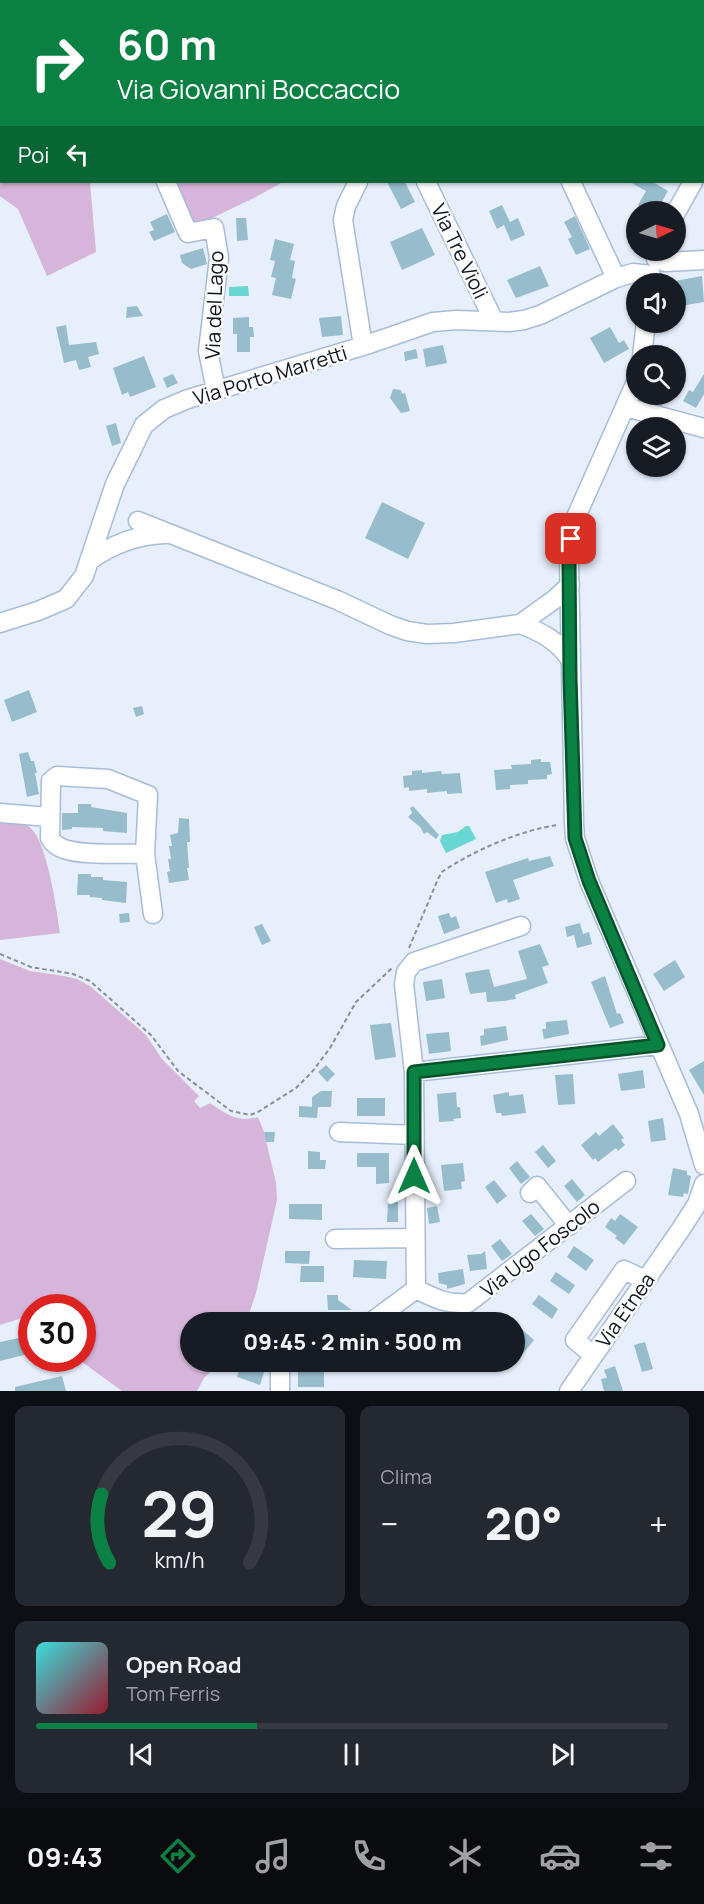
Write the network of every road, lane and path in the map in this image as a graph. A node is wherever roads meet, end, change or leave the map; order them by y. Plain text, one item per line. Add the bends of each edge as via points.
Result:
1 (166, 183) edge
2 (358, 183) edge
3 (426, 183) edge
4 (571, 183) edge
5 (692, 183) edge
6 (682, 201) edge
7 (704, 260) edge
8 (654, 267) edge
9 (616, 278) junction
10 (494, 321) junction
11 (363, 346) junction
12 (216, 391) junction
13 (626, 407) joint
14 (704, 428) edge
15 (138, 521) dead end
16 (169, 534) junction
17 (90, 560) junction
18 (570, 585) junction
19 (0, 623) edge
20 (520, 624) junction
21 (570, 659) junction
22 (0, 813) edge
23 (50, 817) junction
24 (574, 823) junction
25 (145, 854) junction
26 (153, 914) dead end
27 (521, 926) dead end
28 (0, 954) edge
29 (404, 956) dead end
30 (397, 964) dead end
31 (658, 1045) junction
32 (414, 1072) junction
33 (689, 1114) junction
34 (339, 1132) dead end
35 (414, 1135) junction
36 (704, 1135) edge
37 (704, 1165) edge
38 (626, 1180) dead end
39 (704, 1184) edge
40 (530, 1193) dead end
41 (704, 1214) edge
42 (569, 1226) junction
43 (681, 1229) junction
44 (415, 1238) junction
45 (335, 1239) dead end
46 (416, 1290) junction
47 (385, 1312) edge
48 (280, 1372) edge
49 (280, 1391) edge
50 (569, 1391) edge

1 - 12 street, Via del Lago via 188,233 214,228 219,258 208,351
2 - 11 street via 343,220
3 - 10 street, Via Tre Violi
4 - 9 street
5 - 6 street
7 - 8 street, Via Porto Marretti via 665,262
8 - 9 street, Via Porto Marretti
9 - 10 street, Via Porto Marretti via 540,315
10 - 11 street, Via Porto Marretti via 433,322
11 - 12 street, Via Porto Marretti
12 - 17 street, Via Porto Marretti via 164,409 144,425 115,484
13 - 14 street
13 - 18 street via 576,517 569,560
15 - 16 street
16 - 17 street via 131,538
16 - 20 street via 407,631 454,633
17 - 19 street, Via Porto Marretti via 84,576 66,599
18 - 20 street
18 - 21 street
20 - 21 street via 561,645
21 - 24 street
22 - 23 street
23 - 25 street via 50,837 62,849
23 - 25 street via 51,781 57,776 108,779 148,795
24 - 29 path via 544,826 514,836 442,872
24 - 31 street via 589,881
25 - 26 street
27 - 32 street via 414,962 406,972
28 - 30 path via 31,967 90,981 151,1035 178,1071 231,1111 250,1115 296,1088 312,1072 356,1002
31 - 32 street
31 - 33 street
32 - 35 street
33 - 36 street
33 - 37 street
34 - 35 street
35 - 44 street
38 - 42 street, Via Ugo Foscolo
39 - 43 street, Via Etnea
40 - 42 street via 537,1186
41 - 43 street
42 - 46 street, Via Ugo Foscolo via 468,1303 444,1302
43 - 50 street, Via Etnea
44 - 45 street
44 - 46 street
46 - 47 street
48 - 49 street

